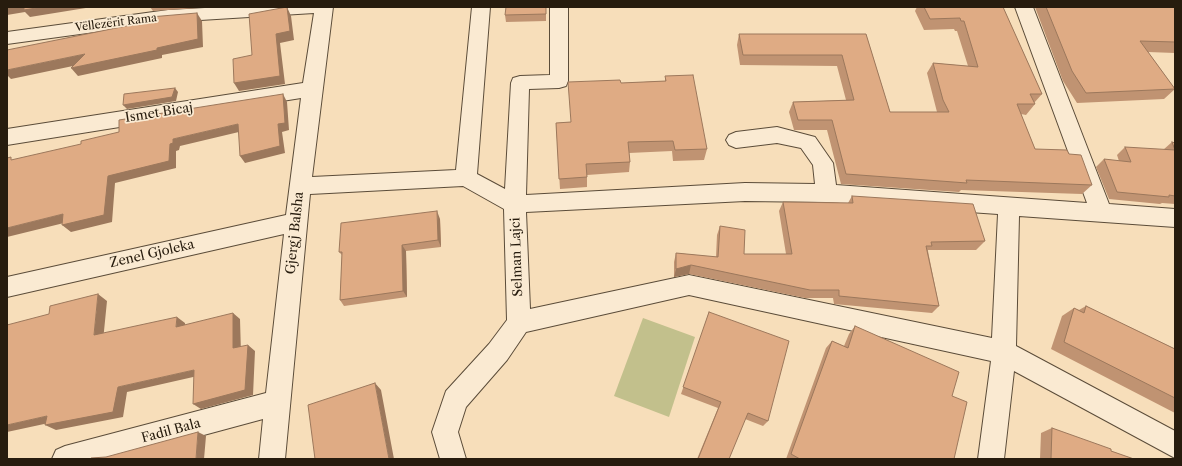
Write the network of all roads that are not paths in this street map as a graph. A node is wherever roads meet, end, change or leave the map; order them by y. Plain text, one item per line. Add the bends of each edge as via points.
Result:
1 (323, 7) edge
2 (481, 7) edge
3 (559, 7) edge
4 (1024, 7) edge
5 (7, 38) edge
6 (312, 89) junction
7 (7, 137) edge
8 (736, 140) dead end
9 (466, 178) junction
10 (300, 186) junction
11 (826, 193) junction
12 (515, 204) junction
13 (1009, 205) junction
14 (1102, 212) junction
15 (1175, 218) edge
16 (296, 222) junction
17 (7, 287) edge
18 (519, 323) junction
19 (1004, 352) junction
20 (277, 403) junction
21 (1175, 444) edge
22 (65, 459) edge
23 (272, 459) edge
24 (454, 459) edge
25 (991, 459) edge

1 - 5 street, Vëllezërit Rama via 168,16
1 - 6 street, Gjergj Balsha
2 - 9 street
3 - 12 street via 559,81 520,83
4 - 14 street
6 - 7 street, Ismet Bicaj
6 - 10 street, Gjergj Balsha
8 - 11 street via 777,135 808,142 823,163
9 - 10 street
9 - 12 street, Selman Lajci
10 - 16 street, Gjergj Balsha
11 - 12 street via 745,192
11 - 13 street
12 - 18 street, Selman Lajci
13 - 14 street
13 - 19 street
14 - 15 street
16 - 17 street, Zenel Gjoleka
16 - 20 street, Gjergj Balsha
18 - 19 street via 689,285
18 - 24 street via 498,352 455,400 445,432
19 - 21 street
19 - 25 street
20 - 22 street, Fadil Bala
20 - 23 street, Gjergj Balsha

